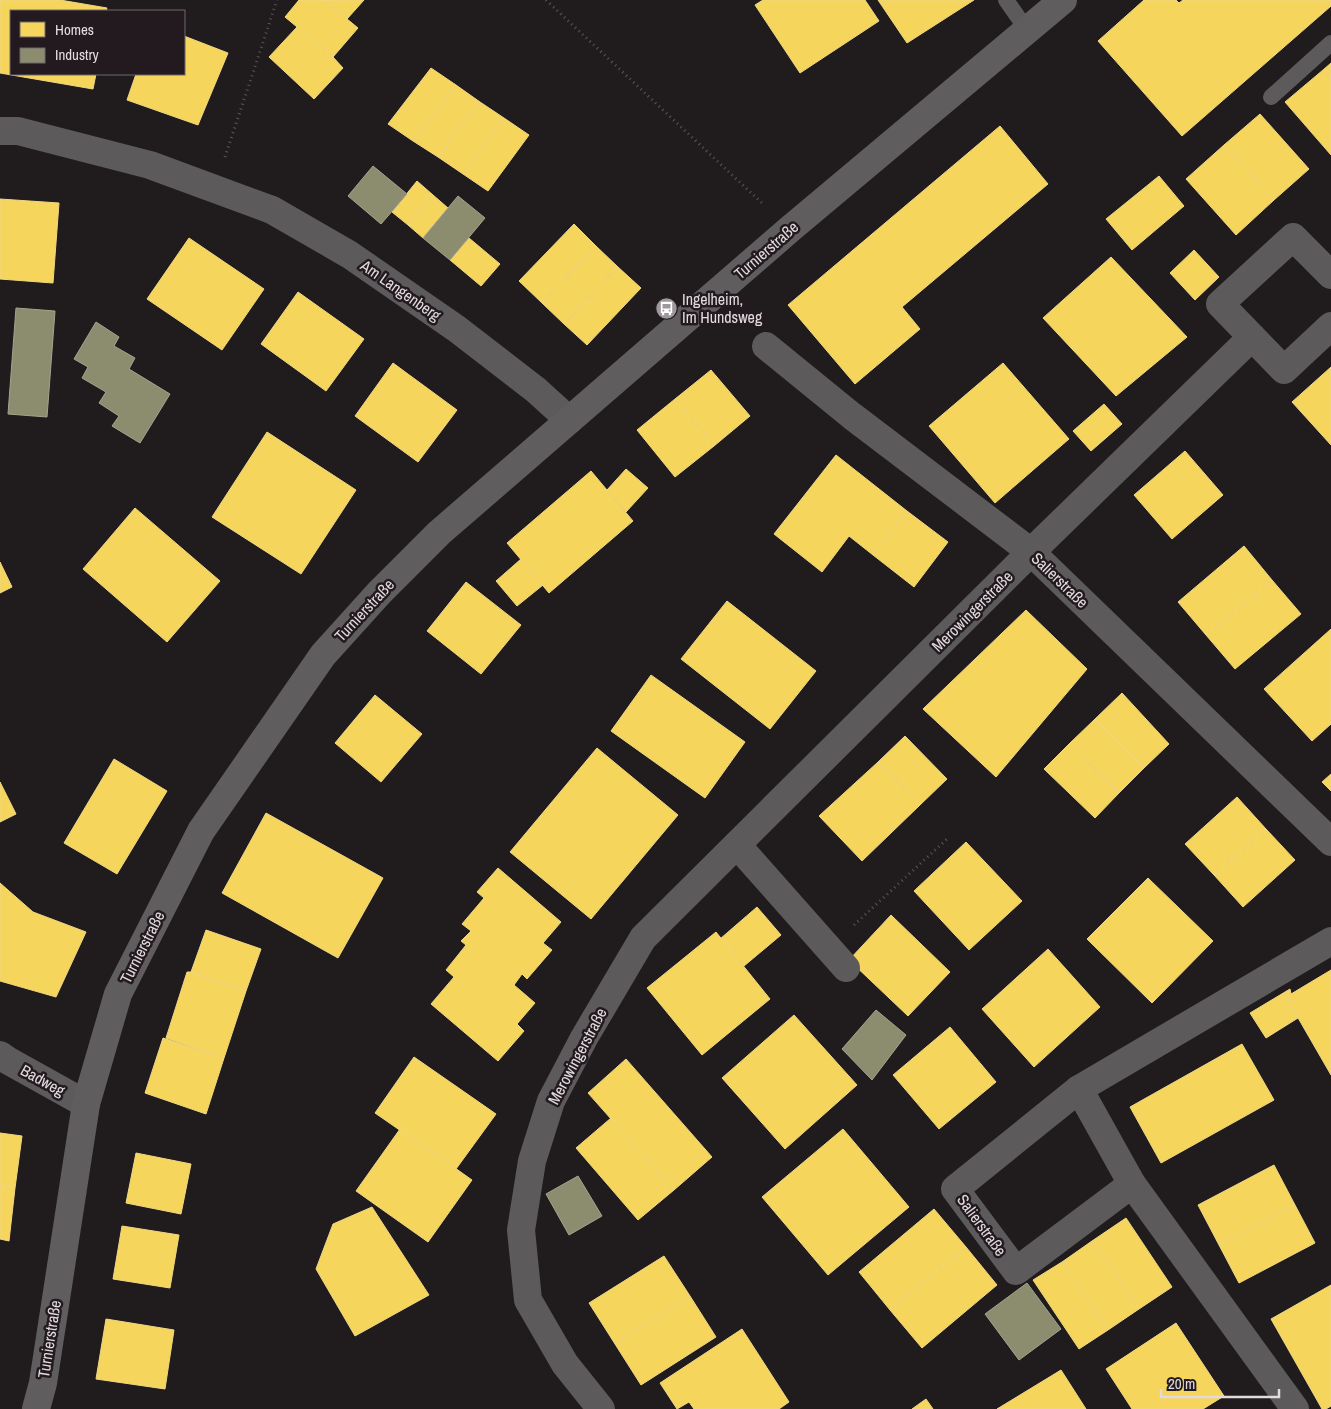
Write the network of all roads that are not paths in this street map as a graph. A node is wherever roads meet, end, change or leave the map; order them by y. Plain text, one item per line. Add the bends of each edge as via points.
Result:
1 (1006, 0) edge
2 (1063, 0) edge
3 (1027, 30) junction
4 (1331, 43) edge
5 (1271, 97) dead end
6 (0, 131) edge
7 (1331, 275) edge
8 (1331, 326) edge
9 (1252, 337) junction
10 (766, 346) dead end
11 (569, 420) junction
12 (1031, 552) junction
13 (1331, 842) edge
14 (737, 845) junction
15 (1331, 941) edge
16 (837, 959) road end
17 (0, 1055) edge
18 (1078, 1089) junction
19 (86, 1104) junction
20 (1132, 1184) junction
21 (36, 1409) edge
22 (601, 1409) edge
23 (1295, 1409) edge

1 - 3 lane
2 - 3 main road, Turnierstraße
3 - 11 main road, Turnierstraße
4 - 5 lane
6 - 11 street, Am Langenberg via 18,131 150,165 272,210 350,255 457,329
7 - 9 street via 1293,237 1220,304
8 - 9 street via 1284,370
9 - 12 street, Merowingerstraße
10 - 12 street, Salierstraße
11 - 19 main road, Turnierstraße via 439,533 323,655 201,831 118,994
12 - 13 street, Salierstraße
12 - 14 street, Merowingerstraße
14 - 16 street
14 - 22 street, Merowingerstraße via 643,938 551,1101 532,1161 520,1230 528,1300 565,1364
15 - 18 street, Salierstraße
17 - 19 street, Badweg
18 - 20 street
18 - 20 street, Salierstraße via 955,1189 1016,1271
19 - 21 main road, Turnierstraße via 43,1383
20 - 23 street

